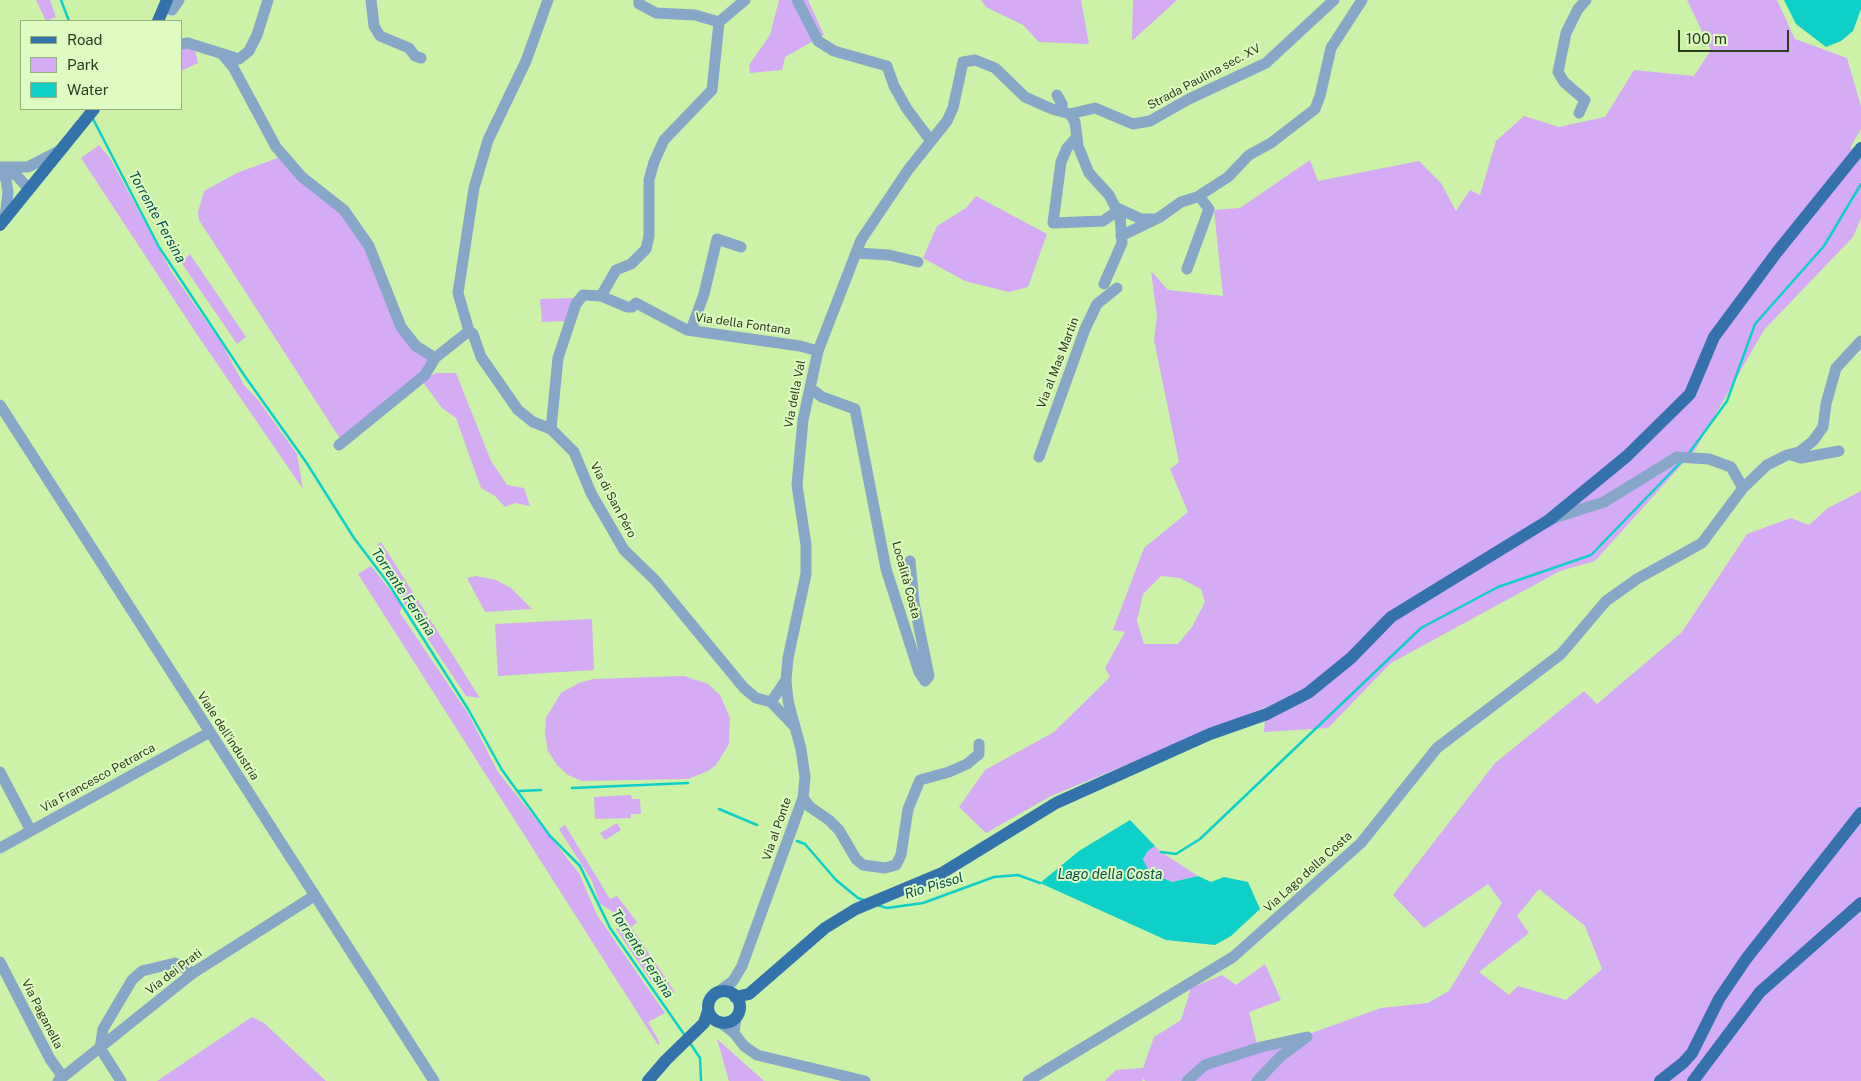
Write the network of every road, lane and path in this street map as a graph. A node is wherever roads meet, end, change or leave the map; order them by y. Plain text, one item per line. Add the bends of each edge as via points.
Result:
1 (179, 0) edge
2 (268, 0) edge
3 (371, 0) edge
4 (548, 0) edge
5 (639, 0) edge
6 (745, 0) edge
7 (797, 0) edge
8 (1334, 0) edge
9 (1362, 0) edge
10 (1586, 0) edge
11 (166, 4) edge
12 (158, 20) edge
13 (719, 22) junction
14 (182, 44) edge
15 (222, 54) junction
16 (421, 58) dead end
17 (1057, 95) dead end
18 (93, 110) edge
19 (1066, 112) junction
20 (1579, 113) dead end
21 (1076, 138) junction
22 (930, 140) junction
23 (64, 146) junction
24 (1861, 148) edge
25 (0, 167) edge
26 (28, 188) junction
27 (1199, 196) junction
28 (1116, 210) junction
29 (1153, 219) junction
30 (2, 221) edge
31 (1121, 236) junction
32 (741, 247) dead end
33 (856, 253) junction
34 (918, 262) dead end
35 (1187, 269) dead end
36 (1104, 284) dead end
37 (1117, 288) dead end
38 (602, 296) junction
39 (691, 330) junction
40 (468, 331) junction
41 (1861, 340) edge
42 (818, 351) junction
43 (434, 358) junction
44 (810, 388) junction
45 (0, 405) edge
46 (551, 428) junction
47 (339, 445) dead end
48 (1839, 451) dead end
49 (1787, 454) junction
50 (1039, 457) dead end
51 (1743, 488) junction
52 (1549, 520) junction
53 (910, 561) dead end
54 (786, 680) junction
55 (788, 701) junction
56 (773, 705) junction
57 (795, 727) junction
58 (210, 732) junction
59 (979, 744) dead end
60 (0, 772) edge
61 (803, 798) junction
62 (1861, 813) edge
63 (31, 831) junction
64 (0, 848) edge
65 (314, 896) junction
66 (1861, 903) edge
67 (0, 962) edge
68 (193, 973) junction
69 (733, 981) junction
70 (759, 985) junction
71 (718, 992) junction
72 (734, 996) junction
73 (738, 1014) junction
74 (712, 1019) junction
75 (734, 1033) junction
76 (100, 1048) junction
77 (61, 1079) edge
78 (121, 1081) edge
79 (434, 1081) edge
80 (648, 1081) edge
81 (865, 1081) edge
82 (1028, 1081) edge
83 (1187, 1081) edge
84 (1258, 1081) edge
85 (1660, 1081) edge
86 (1693, 1081) edge

1 - 11 street via 172,10
2 - 15 street via 249,51 239,59
3 - 16 street via 374,26 380,36 409,48
4 - 40 street via 526,61 488,140 474,188 458,293
5 - 13 street via 639,4 656,13 695,15
6 - 13 street
7 - 22 street via 818,41 834,51 887,66 894,86
8 - 19 street, Strada Paulina sec. XV via 1266,63 1150,121 1133,124 1095,108
9 - 27 street via 1332,48 1315,109 1249,155 1228,177
10 - 20 street via 1566,33 1558,72 1564,82 1585,100
11 - 12 main road
13 - 38 street via 712,90 664,140 654,162 649,180 646,248 631,264 616,270
14 - 15 street via 188,42
15 - 43 street via 233,67 276,147 302,177 344,210 369,246 401,327 416,346
17 - 19 street
18 - 23 main road
19 - 21 street via 1077,130
19 - 22 street via 1025,97 995,68 975,60 963,62 953,108 947,121
21 - 28 street via 1089,173
21 - 28 street via 1061,162 1053,223 1103,221
22 - 33 street, Via della Val via 861,240
23 - 25 street via 28,167
23 - 26 main road
24 - 52 main road via 1714,337 1690,394 1626,456
25 - 26 street
25 - 30 street via 8,192
26 - 30 main road
27 - 29 street via 1181,202
27 - 35 street via 1208,205 1208,216
28 - 29 street
28 - 31 street via 1120,216
29 - 31 street
31 - 36 street via 1120,251
32 - 39 street via 717,239 704,294
33 - 34 street via 889,255
33 - 42 street, Via della Val
37 - 50 street, Via al Mas Martin via 1097,304 1085,329
38 - 39 street, Via della Fontana via 626,307 636,304
38 - 46 street, Via della Fontana via 584,296 576,304 558,358
39 - 42 street, Via della Fontana
40 - 43 street
40 - 46 street via 473,334 481,357 518,410 533,422
41 - 49 street, Via Lago della Costa via 1836,368 1823,427 1813,442 1799,452
42 - 44 street, Via della Val
43 - 47 street via 424,375
44 - 53 street, Località Costa via 822,397 855,408 886,569 919,672 925,681 929,676 914,603
44 - 54 street, Via della Val via 803,420 797,485 806,545 806,574
45 - 58 street, Viale dell'industria
46 - 56 street, Via di San Péro via 574,452 591,493 624,550 655,580 744,688 756,698
48 - 49 street via 1801,458
49 - 51 street, Via Lago della Costa via 1767,465
51 - 52 street via 1731,467 1709,459 1685,458 1659,467 1604,502
51 - 82 street, Via Lago della Costa via 1702,543 1636,579 1606,601 1561,654 1437,748 1361,843 1233,957
52 - 70 main road via 1390,617 1351,658 1308,693 1267,714 1210,734 1056,803 942,873 856,909 825,928
54 - 55 street, Via al Ponte
54 - 56 street
55 - 56 street
55 - 57 street, Via al Ponte
56 - 57 street
57 - 61 street, Via al Ponte via 805,777
58 - 63 street, Via Francesco Petrarca
58 - 65 street, Viale dell'industria
59 - 61 street via 979,754 966,764 920,780 908,809 902,855 896,866 863,865 839,830
60 - 63 street
61 - 69 street, Via al Ponte via 762,914
62 - 85 main road via 1746,959 1719,999 1692,1053
63 - 64 street, Via Francesco Petrarca
65 - 68 street, Via dei Prati
65 - 79 street, Viale dell'industria
66 - 86 main road via 1760,992
67 - 77 street, Via Paganella
68 - 76 street, Via dei Prati
68 - 76 street via 175,963 142,971 132,980 114,1008 103,1029
69 - 71 street, Via al Ponte
69 - 72 street, Via al Ponte
70 - 72 main road via 745,996
70 - 73 main road
71 - 72 main road
71 - 74 main road via 709,1001
72 - 73 main road
73 - 74 main road via 729,1022
73 - 75 street
74 - 75 street
74 - 80 main road via 666,1060
75 - 81 street via 744,1046 758,1055
76 - 77 street, Via dei Prati
76 - 78 street
83 - 84 street via 1205,1065 1261,1047 1307,1037 1281,1056

